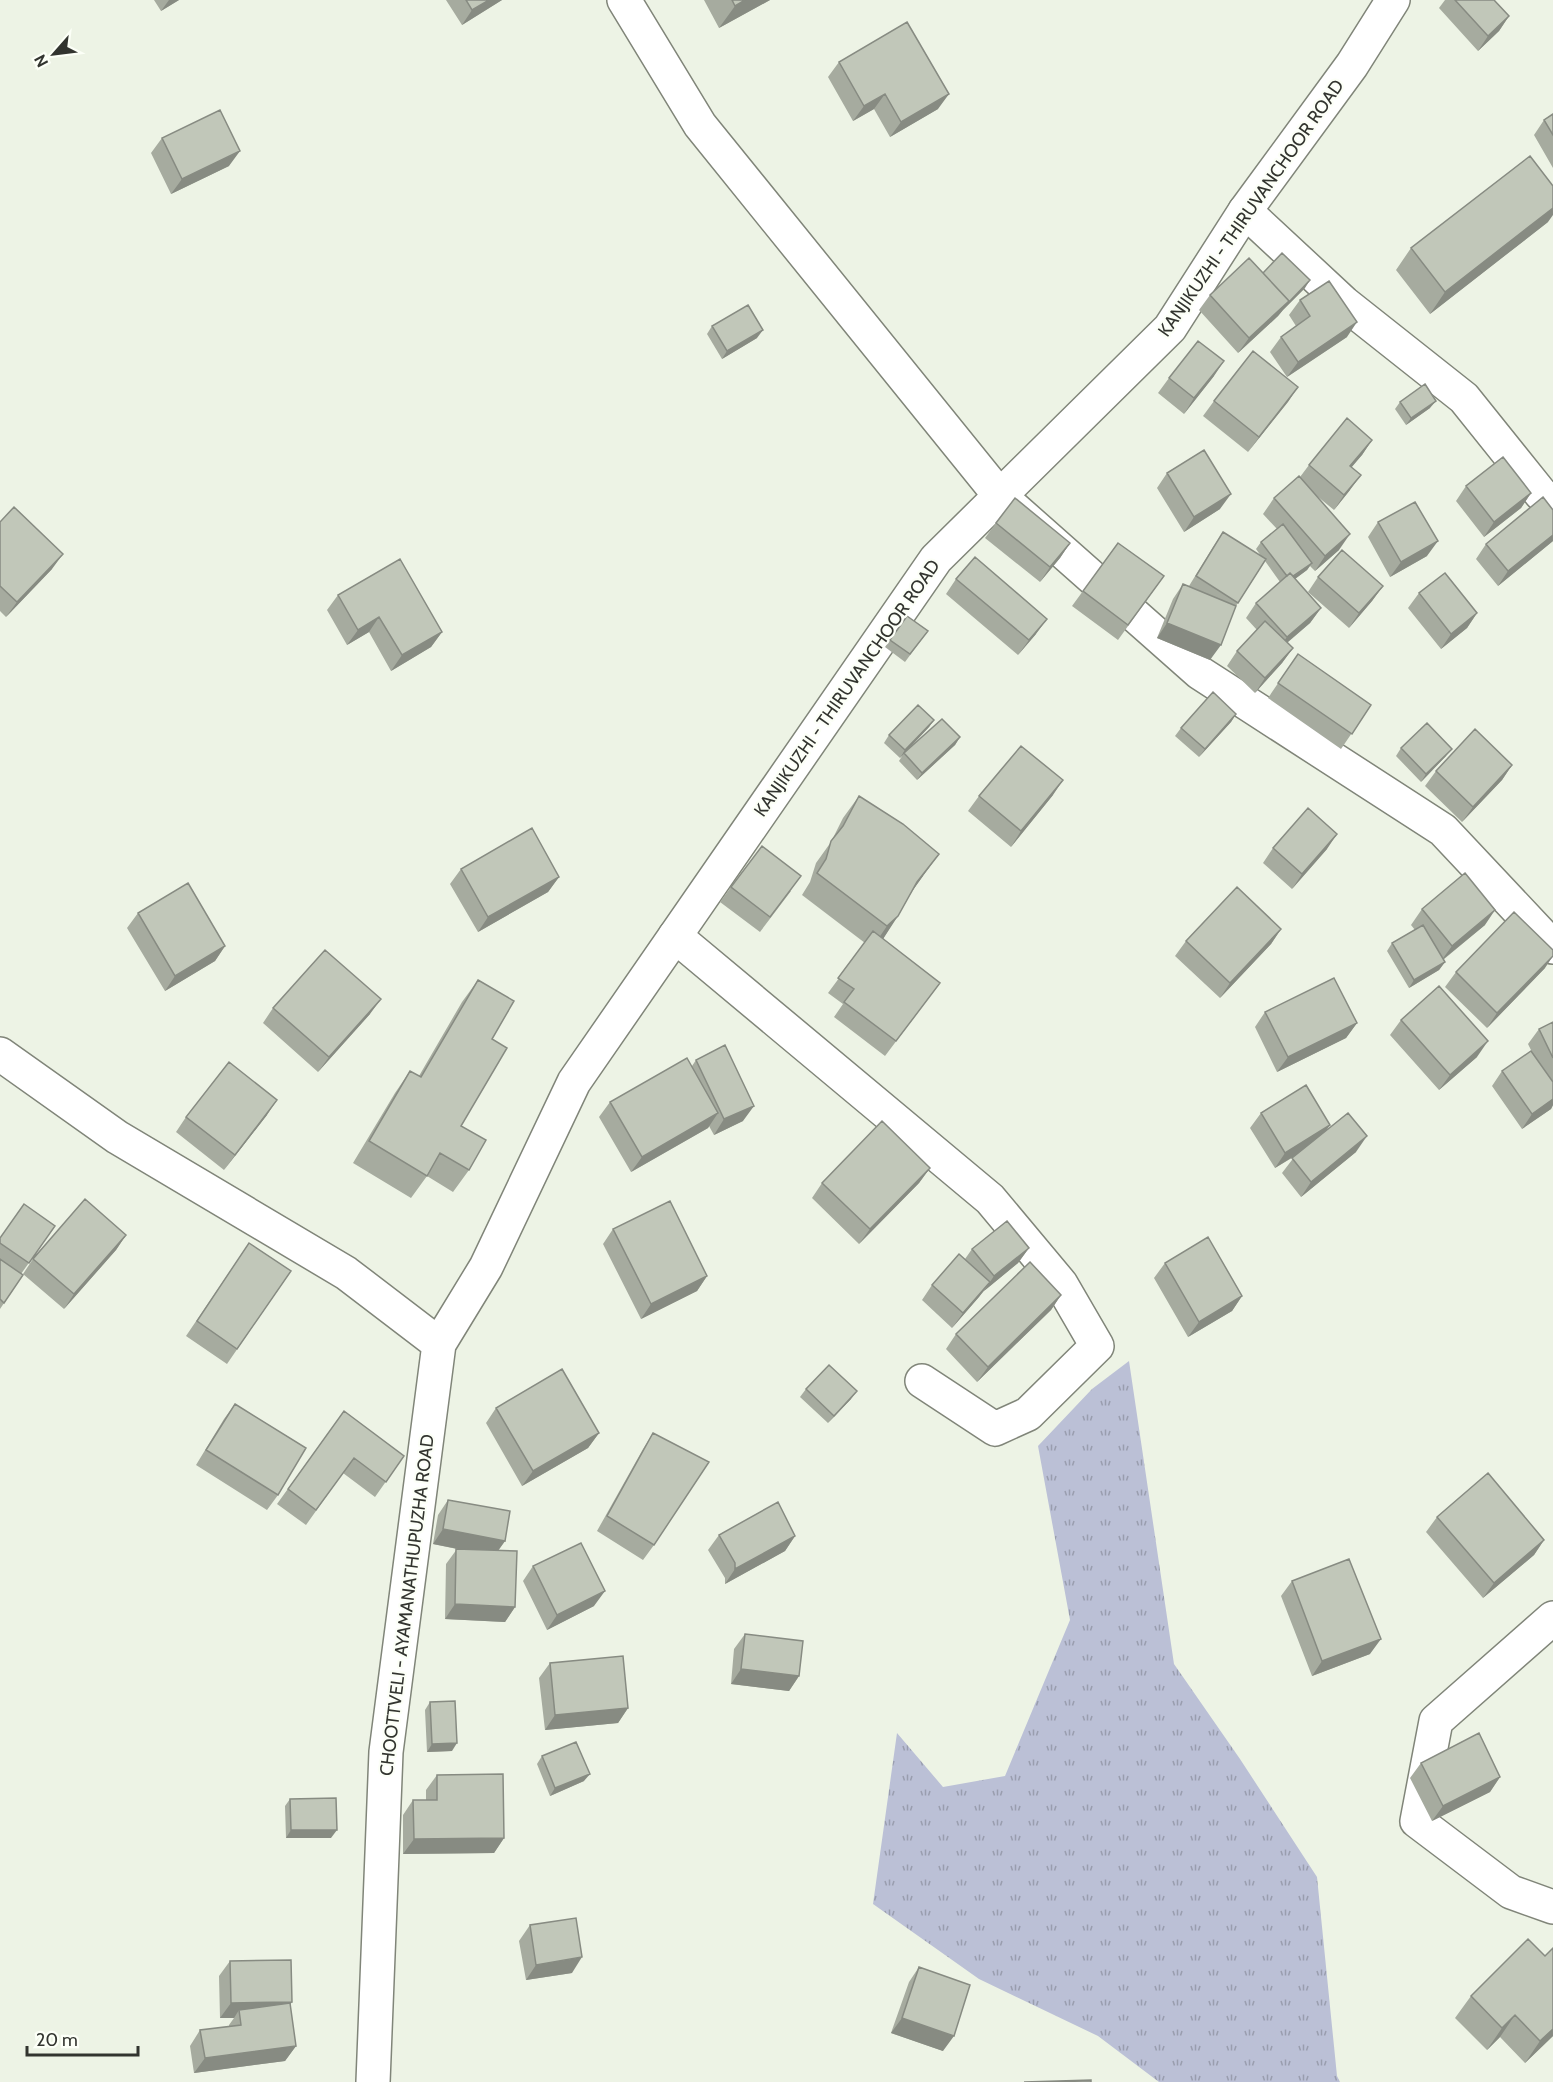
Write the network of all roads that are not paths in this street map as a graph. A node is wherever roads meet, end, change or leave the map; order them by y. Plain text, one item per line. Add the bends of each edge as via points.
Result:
1 (624, 0) edge
2 (1393, 0) edge
3 (1245, 211) junction
4 (1000, 496) junction
5 (1553, 502) edge
6 (675, 936) junction
7 (1553, 947) edge
8 (0, 1054) edge
9 (439, 1344) junction
10 (922, 1381) dead end
11 (1553, 1617) edge
12 (1553, 1907) edge
13 (373, 2082) edge

1 - 4 street via 700,125
2 - 3 street, KANJIKUZHI - THIRUVANCHOOR ROAD via 1352,65
3 - 4 street, KANJIKUZHI - THIRUVANCHOOR ROAD via 1170,328
3 - 5 street via 1344,303 1464,398 1541,494
4 - 6 street, KANJIKUZHI - THIRUVANCHOOR ROAD via 936,559
4 - 7 street via 1200,673 1443,830
6 - 9 street, KANJIKUZHI - THIRUVANCHOOR ROAD via 574,1082 486,1267
6 - 10 street via 990,1199 1061,1284 1097,1346 1028,1414 995,1429
8 - 9 street via 117,1137 346,1273
9 - 13 street, CHOOTTVELI - AYAMANATHUPUZHA ROAD via 386,1752
11 - 12 street via 1436,1721 1417,1821 1511,1892

